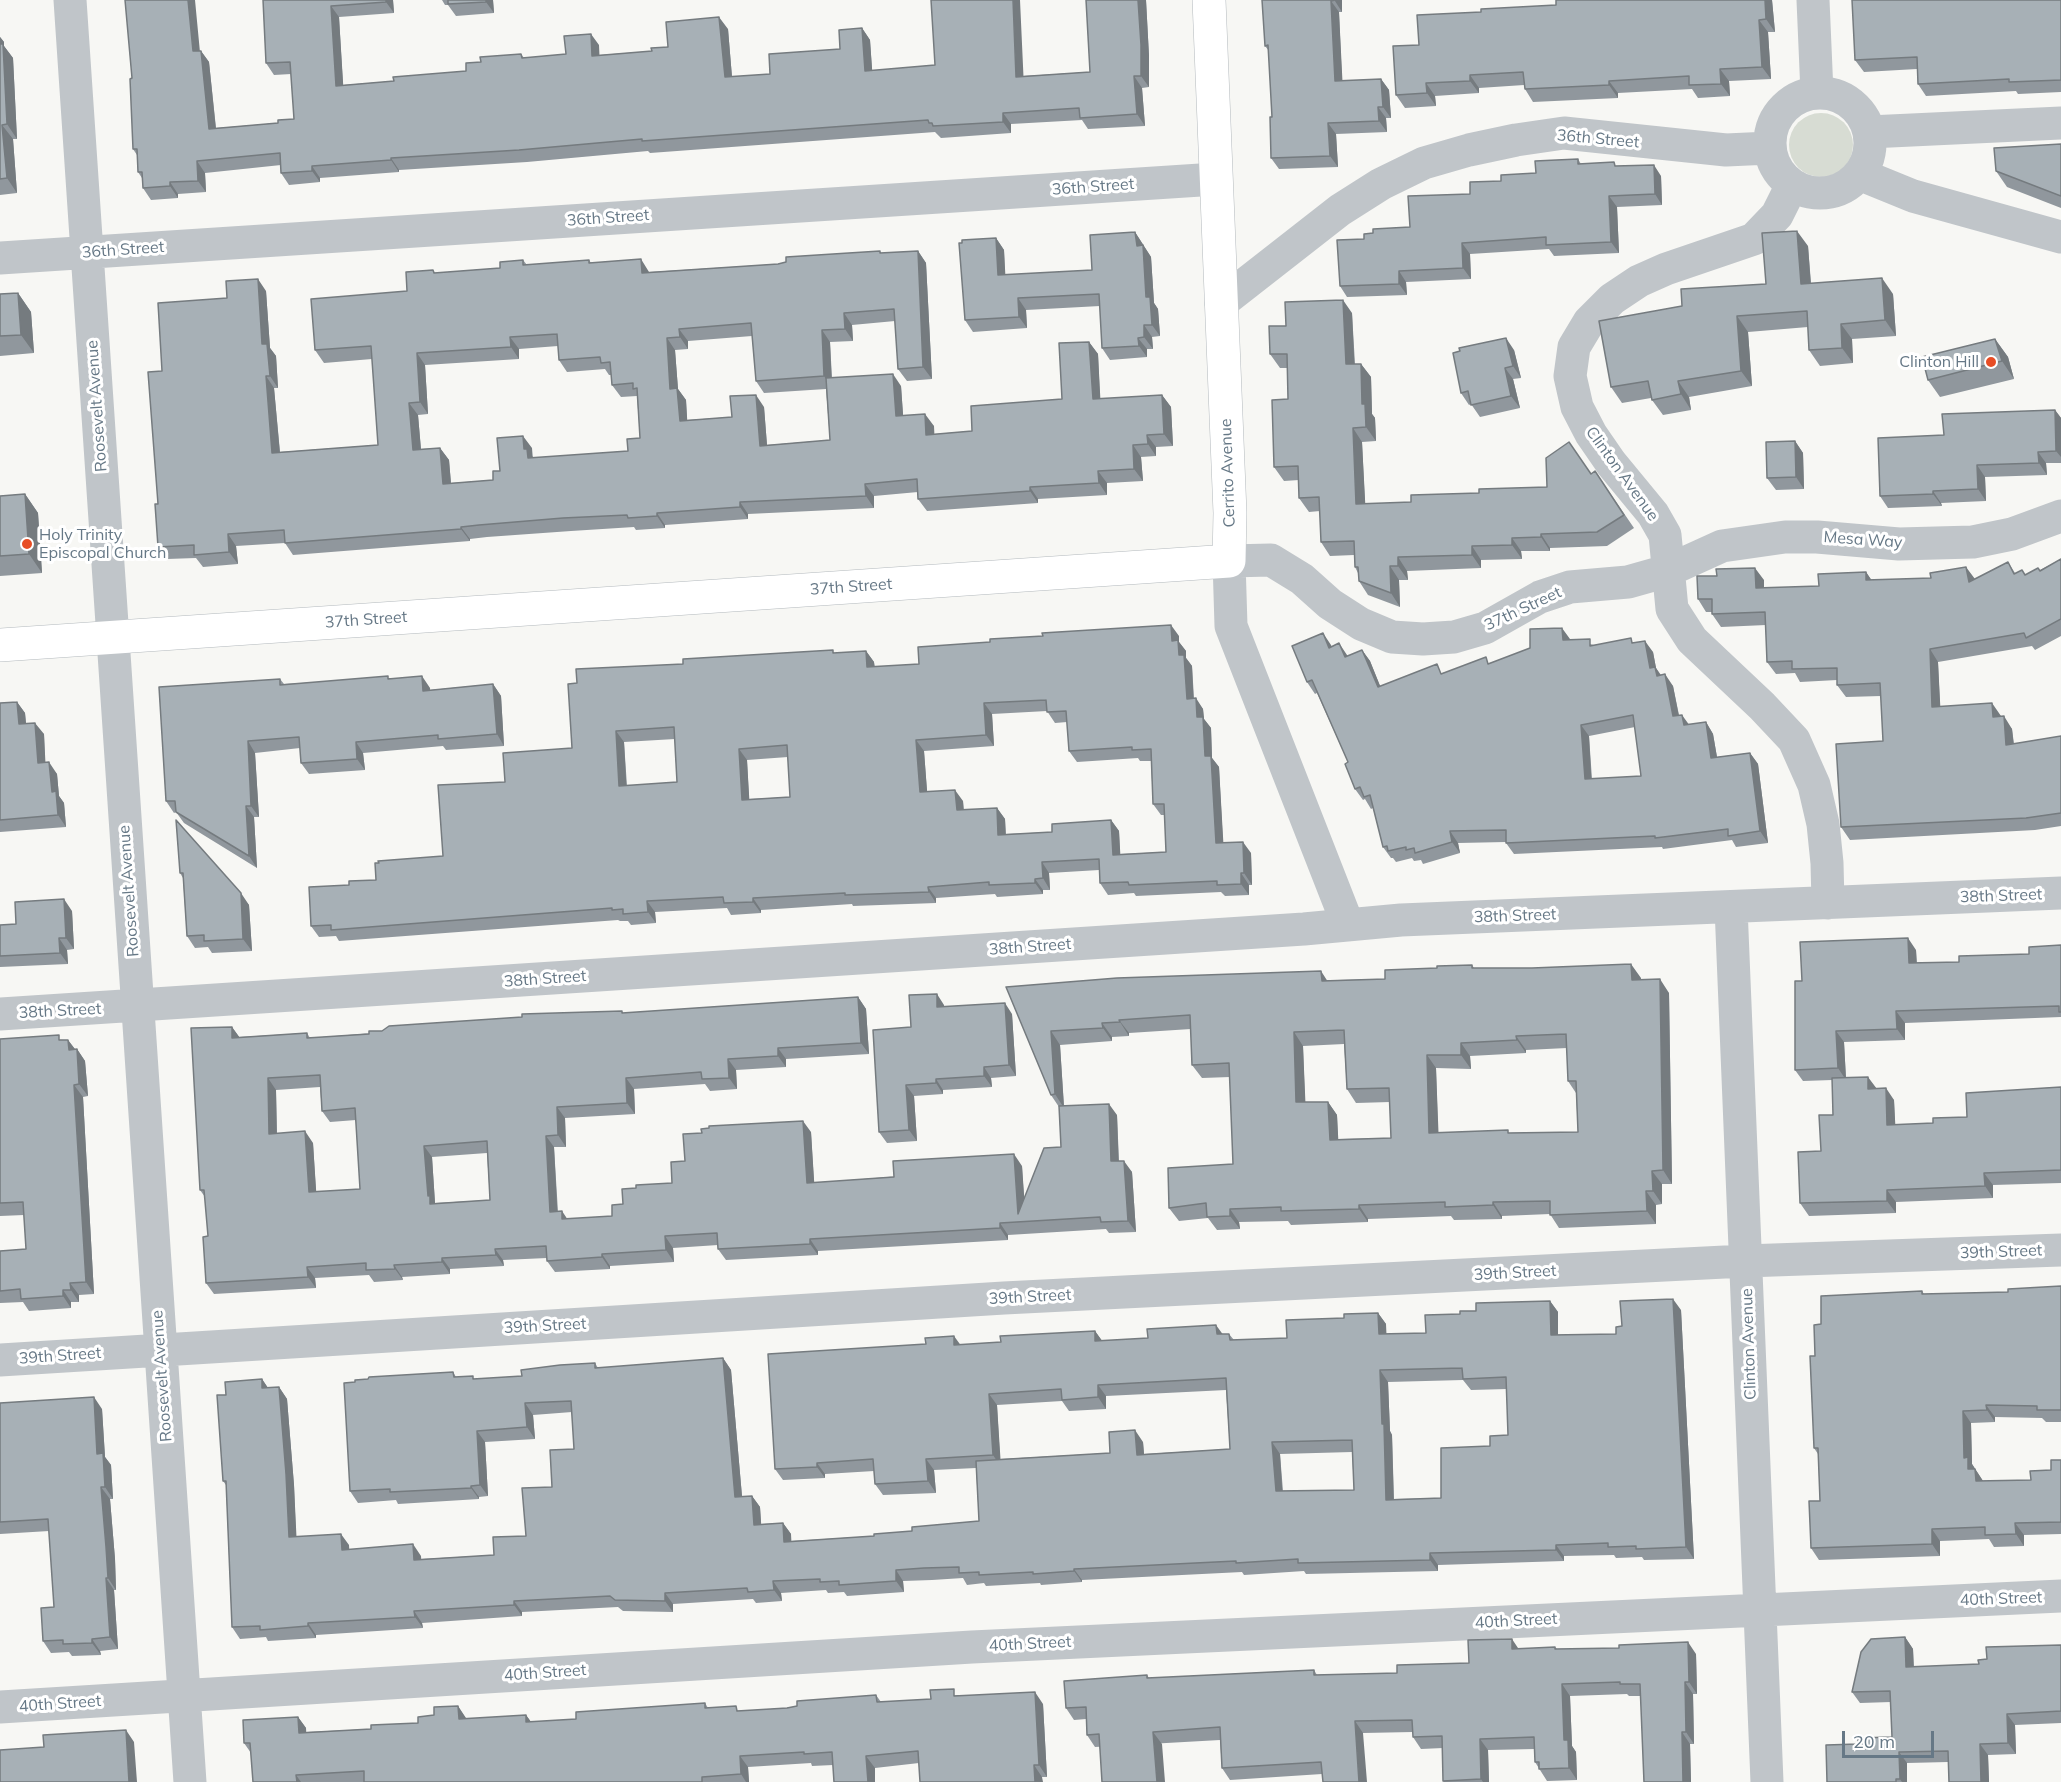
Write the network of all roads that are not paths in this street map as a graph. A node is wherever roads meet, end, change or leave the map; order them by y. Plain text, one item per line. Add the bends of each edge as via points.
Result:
1 (70, 0) edge
2 (1209, 0) edge
3 (1813, 0) edge
4 (1817, 93) junction
5 (2061, 123) edge
6 (1869, 132) junction
7 (1770, 148) junction
8 (1859, 174) junction
9 (1216, 179) junction
10 (1792, 185) junction
11 (2061, 237) edge
12 (87, 252) junction
13 (0, 258) edge
14 (1221, 303) junction
15 (2061, 516) edge
16 (1229, 561) junction
17 (1668, 571) junction
18 (112, 637) junction
19 (0, 645) edge
20 (2061, 893) edge
21 (1828, 903) junction
22 (1731, 907) junction
23 (1348, 925) junction
24 (137, 1006) junction
25 (0, 1014) edge
26 (2061, 1250) edge
27 (1745, 1261) junction
28 (160, 1349) junction
29 (0, 1360) edge
30 (2061, 1596) edge
31 (1760, 1609) junction
32 (184, 1696) junction
33 (0, 1707) edge
34 (190, 1782) edge
35 (1767, 1782) edge

1 - 12 street, Roosevelt Avenue
2 - 9 street, Cerrito Avenue
3 - 4 street
4 - 6 street via 1846,100 1859,111
4 - 7 street via 1796,100 1783,111 1772,131
5 - 6 street
6 - 8 street via 1868,160
7 - 10 street via 1777,169
7 - 14 street, 36th Street via 1726,150 1563,133 1516,140 1424,163 1340,210
8 - 10 street via 1842,189 1825,193
8 - 11 street via 1913,196
9 - 12 street, 36th Street
9 - 14 street, Cerrito Avenue
10 - 17 street, Clinton Avenue via 1777,215 1754,239 1639,281 1612,299 1589,322 1574,347 1570,376 1577,407 1611,464 1653,514 1665,535
12 - 13 street, 36th Street
12 - 18 street, Roosevelt Avenue
14 - 16 street, Cerrito Avenue
15 - 17 street, Mesa Way via 2012,534 1973,542 1899,544 1785,537 1722,546
16 - 17 street, 37th Street via 1271,560 1361,624 1392,636 1423,639 1454,637 1485,628 1540,597 1570,587 1628,582
16 - 18 street, 37th Street
16 - 23 street, Cerrito Avenue via 1231,626
17 - 21 street, Clinton Avenue via 1672,609 1692,640 1794,740 1814,785 1823,824
18 - 19 street, 37th Street
18 - 24 street, Roosevelt Avenue
20 - 21 street, 38th Street
21 - 22 street, 38th Street
22 - 23 street, 38th Street
22 - 27 street, Clinton Avenue
23 - 24 street, 38th Street
24 - 25 street, 38th Street
24 - 28 street, Roosevelt Avenue
26 - 27 street, 39th Street
27 - 28 street, 39th Street via 992,1299
27 - 31 street, Clinton Avenue
28 - 29 street, 39th Street
28 - 32 street, Roosevelt Avenue
30 - 31 street, 40th Street
31 - 32 street, 40th Street via 972,1647
31 - 35 street, Clinton Avenue
32 - 33 street, 40th Street
32 - 34 street, Roosevelt Avenue

